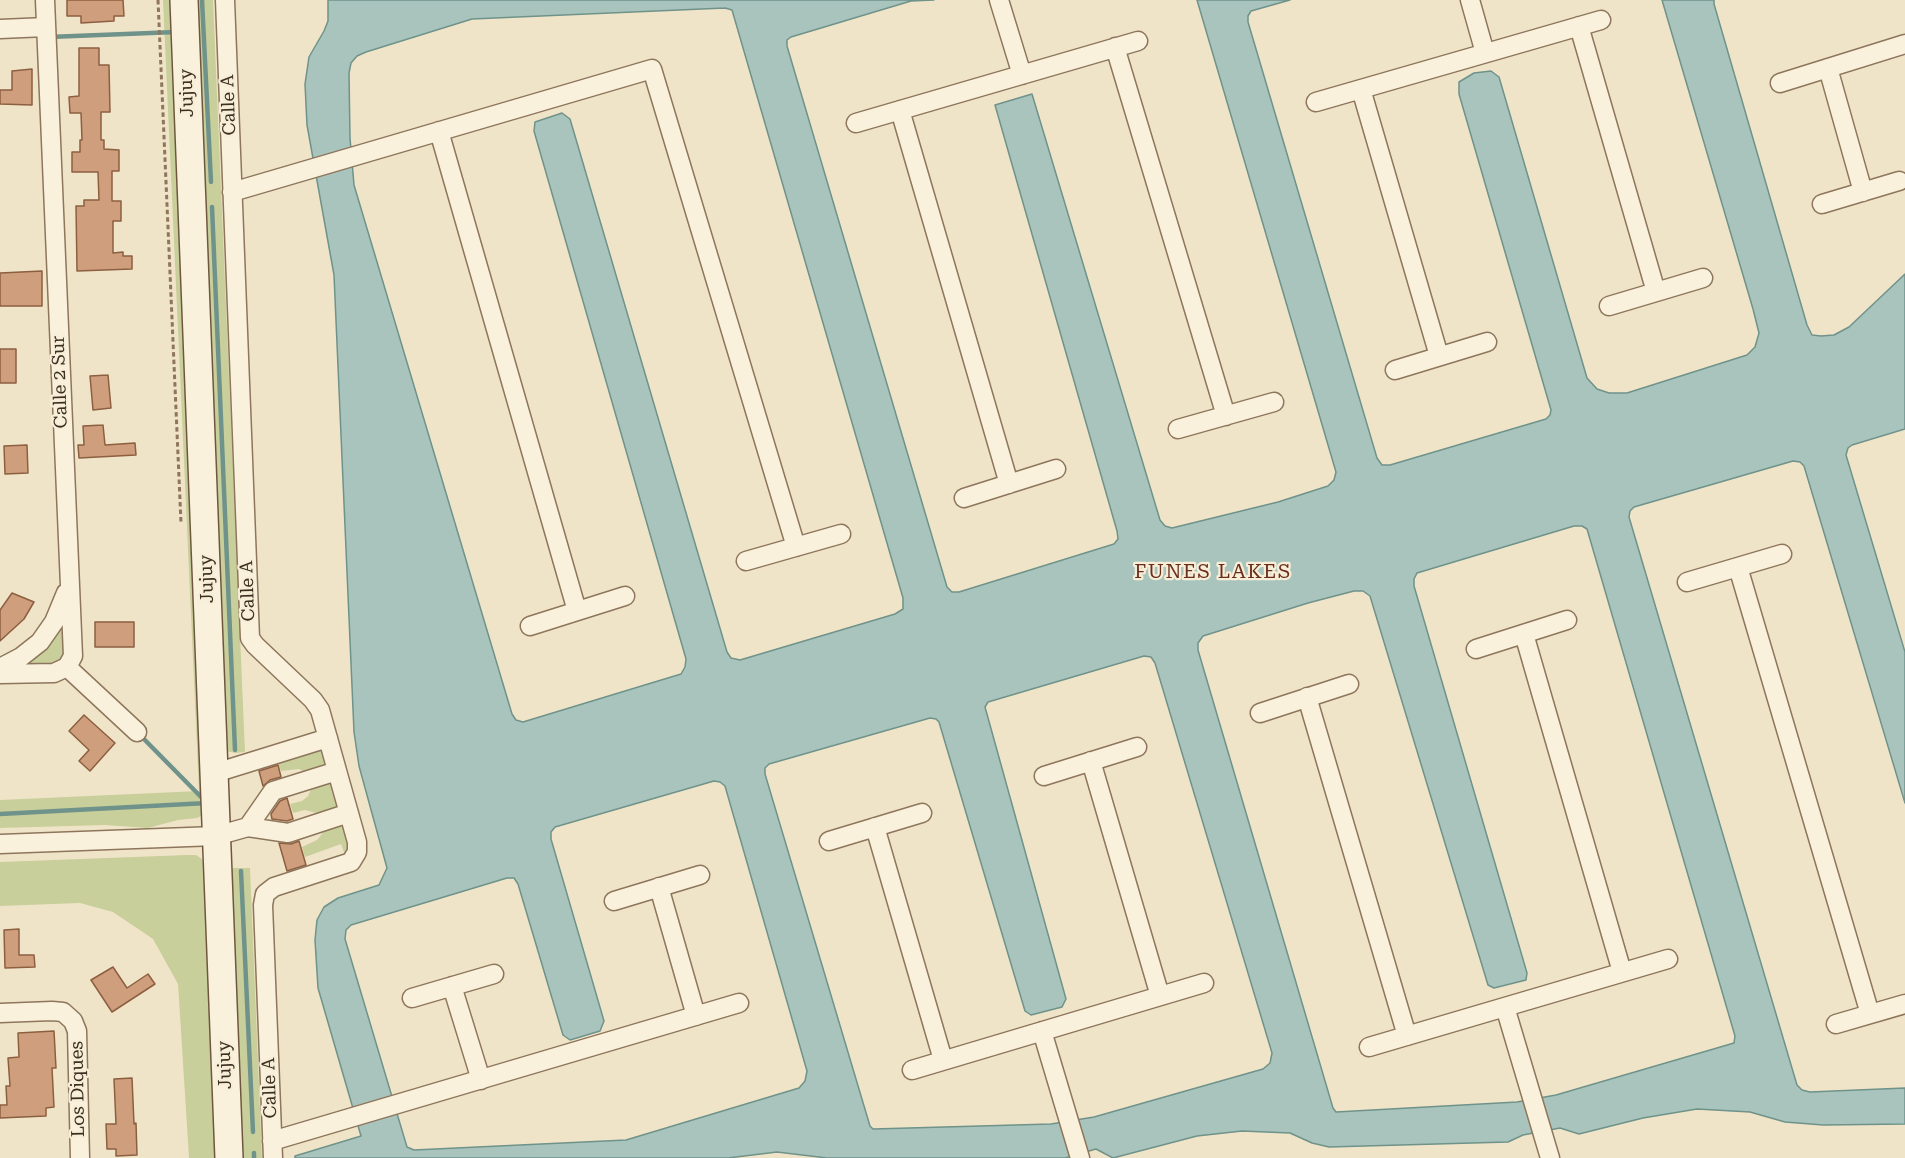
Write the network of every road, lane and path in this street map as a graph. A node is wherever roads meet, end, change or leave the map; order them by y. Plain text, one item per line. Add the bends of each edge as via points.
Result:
1 (45, 0) edge
2 (158, 0) edge
3 (184, 0) edge
4 (225, 0) edge
5 (1470, 0) edge
6 (1000, 2) edge
7 (1602, 20) dead end
8 (1579, 26) junction
9 (46, 27) junction
10 (0, 29) edge
11 (1138, 41) dead end
12 (1905, 44) edge
13 (1115, 47) junction
14 (1485, 53) junction
15 (1828, 68) junction
16 (1022, 75) junction
17 (1780, 83) dead end
18 (1361, 89) junction
19 (1316, 102) dead end
20 (900, 110) junction
21 (856, 123) dead end
22 (439, 131) junction
23 (1899, 181) dead end
24 (232, 192) junction
25 (1863, 192) junction
26 (1822, 204) dead end
27 (1703, 278) dead end
28 (1656, 292) junction
29 (1609, 306) dead end
30 (1486, 342) dead end
31 (1439, 356) junction
32 (1395, 370) dead end
33 (1274, 402) dead end
34 (1226, 416) junction
35 (1178, 429) dead end
36 (1056, 469) dead end
37 (1009, 484) junction
38 (964, 498) dead end
39 (182, 527) dead end
40 (841, 534) dead end
41 (796, 547) junction
42 (1782, 554) dead end
43 (746, 561) dead end
44 (1738, 567) junction
45 (69, 577) junction
46 (1687, 582) dead end
47 (625, 596) dead end
48 (577, 611) junction
49 (1567, 620) dead end
50 (530, 626) dead end
51 (1524, 634) junction
52 (1476, 649) dead end
53 (67, 667) junction
54 (0, 669) edge
55 (0, 674) edge
56 (1349, 684) dead end
57 (1307, 698) junction
58 (1260, 713) dead end
59 (137, 732) dead end
60 (328, 738) junction
61 (1137, 747) dead end
62 (1091, 761) junction
63 (337, 771) junction
64 (215, 773) junction
65 (1044, 776) dead end
66 (349, 813) junction
67 (922, 813) dead end
68 (248, 827) junction
69 (875, 827) junction
70 (216, 836) junction
71 (829, 841) dead end
72 (0, 844) edge
73 (700, 874) dead end
74 (659, 887) junction
75 (615, 901) dead end
76 (1668, 959) dead end
77 (1622, 972) junction
78 (494, 974) dead end
79 (1204, 983) dead end
80 (453, 986) junction
81 (1160, 996) junction
82 (412, 998) dead end
83 (739, 1003) dead end
84 (1905, 1004) edge
85 (1505, 1007) junction
86 (0, 1013) edge
87 (1870, 1014) junction
88 (696, 1016) junction
89 (1836, 1024) dead end
90 (1042, 1031) junction
91 (1407, 1036) junction
92 (1369, 1047) dead end
93 (943, 1060) junction
94 (912, 1070) dead end
95 (481, 1080) junction
96 (272, 1150) edge
97 (80, 1158) edge
98 (229, 1158) edge
99 (1080, 1158) edge
100 (1550, 1158) edge

1 - 9 street, Calle 2 Sur
2 - 39 path
3 - 64 street, Jujuy
4 - 24 street, Calle A
5 - 14 street
6 - 16 street
7 - 8 street
8 - 14 street
8 - 28 street
9 - 10 street
9 - 45 street, Calle 2 Sur
11 - 13 street
12 - 15 street
13 - 16 street
13 - 34 street
14 - 18 street
15 - 17 street
15 - 25 street
16 - 20 street
18 - 19 street
18 - 31 street
20 - 21 street
20 - 37 street
22 - 24 street
22 - 41 street via 652,69
22 - 48 street
23 - 25 street
24 - 60 street, Calle A via 250,638 313,700
25 - 26 street
27 - 28 street
28 - 29 street
30 - 31 street
31 - 32 street
33 - 34 street
34 - 35 street
36 - 37 street
37 - 38 street
40 - 41 street
41 - 43 street
42 - 44 street
44 - 46 street
44 - 87 street
45 - 53 street, Calle 2 Sur via 73,656
45 - 54 street via 64,601 40,642
47 - 48 street
48 - 50 street
49 - 51 street
51 - 52 street
51 - 77 street
53 - 55 street via 54,673
53 - 59 street
56 - 57 street
57 - 58 street
57 - 91 street
60 - 63 street, Calle A
60 - 64 street
61 - 62 street
62 - 65 street
62 - 81 street
63 - 66 street, Calle A
63 - 68 street via 273,791
64 - 70 street, Jujuy
66 - 68 street via 288,833
66 - 96 street, Calle A via 357,842 351,862 274,887 266,894 263,905
67 - 69 street
68 - 70 street
69 - 71 street
69 - 93 street
70 - 72 street
70 - 98 street, Jujuy
73 - 74 street
74 - 75 street
74 - 88 street
76 - 77 street
77 - 85 street
78 - 80 street
79 - 81 street
80 - 82 street
80 - 95 street
81 - 90 street
83 - 88 street
84 - 87 street
85 - 91 street
85 - 100 street
86 - 97 street, Los Diques via 63,1012 73,1021 77,1031
87 - 89 street
88 - 95 street
90 - 93 street
90 - 99 street
91 - 92 street
93 - 94 street
95 - 96 street via 349,1119

